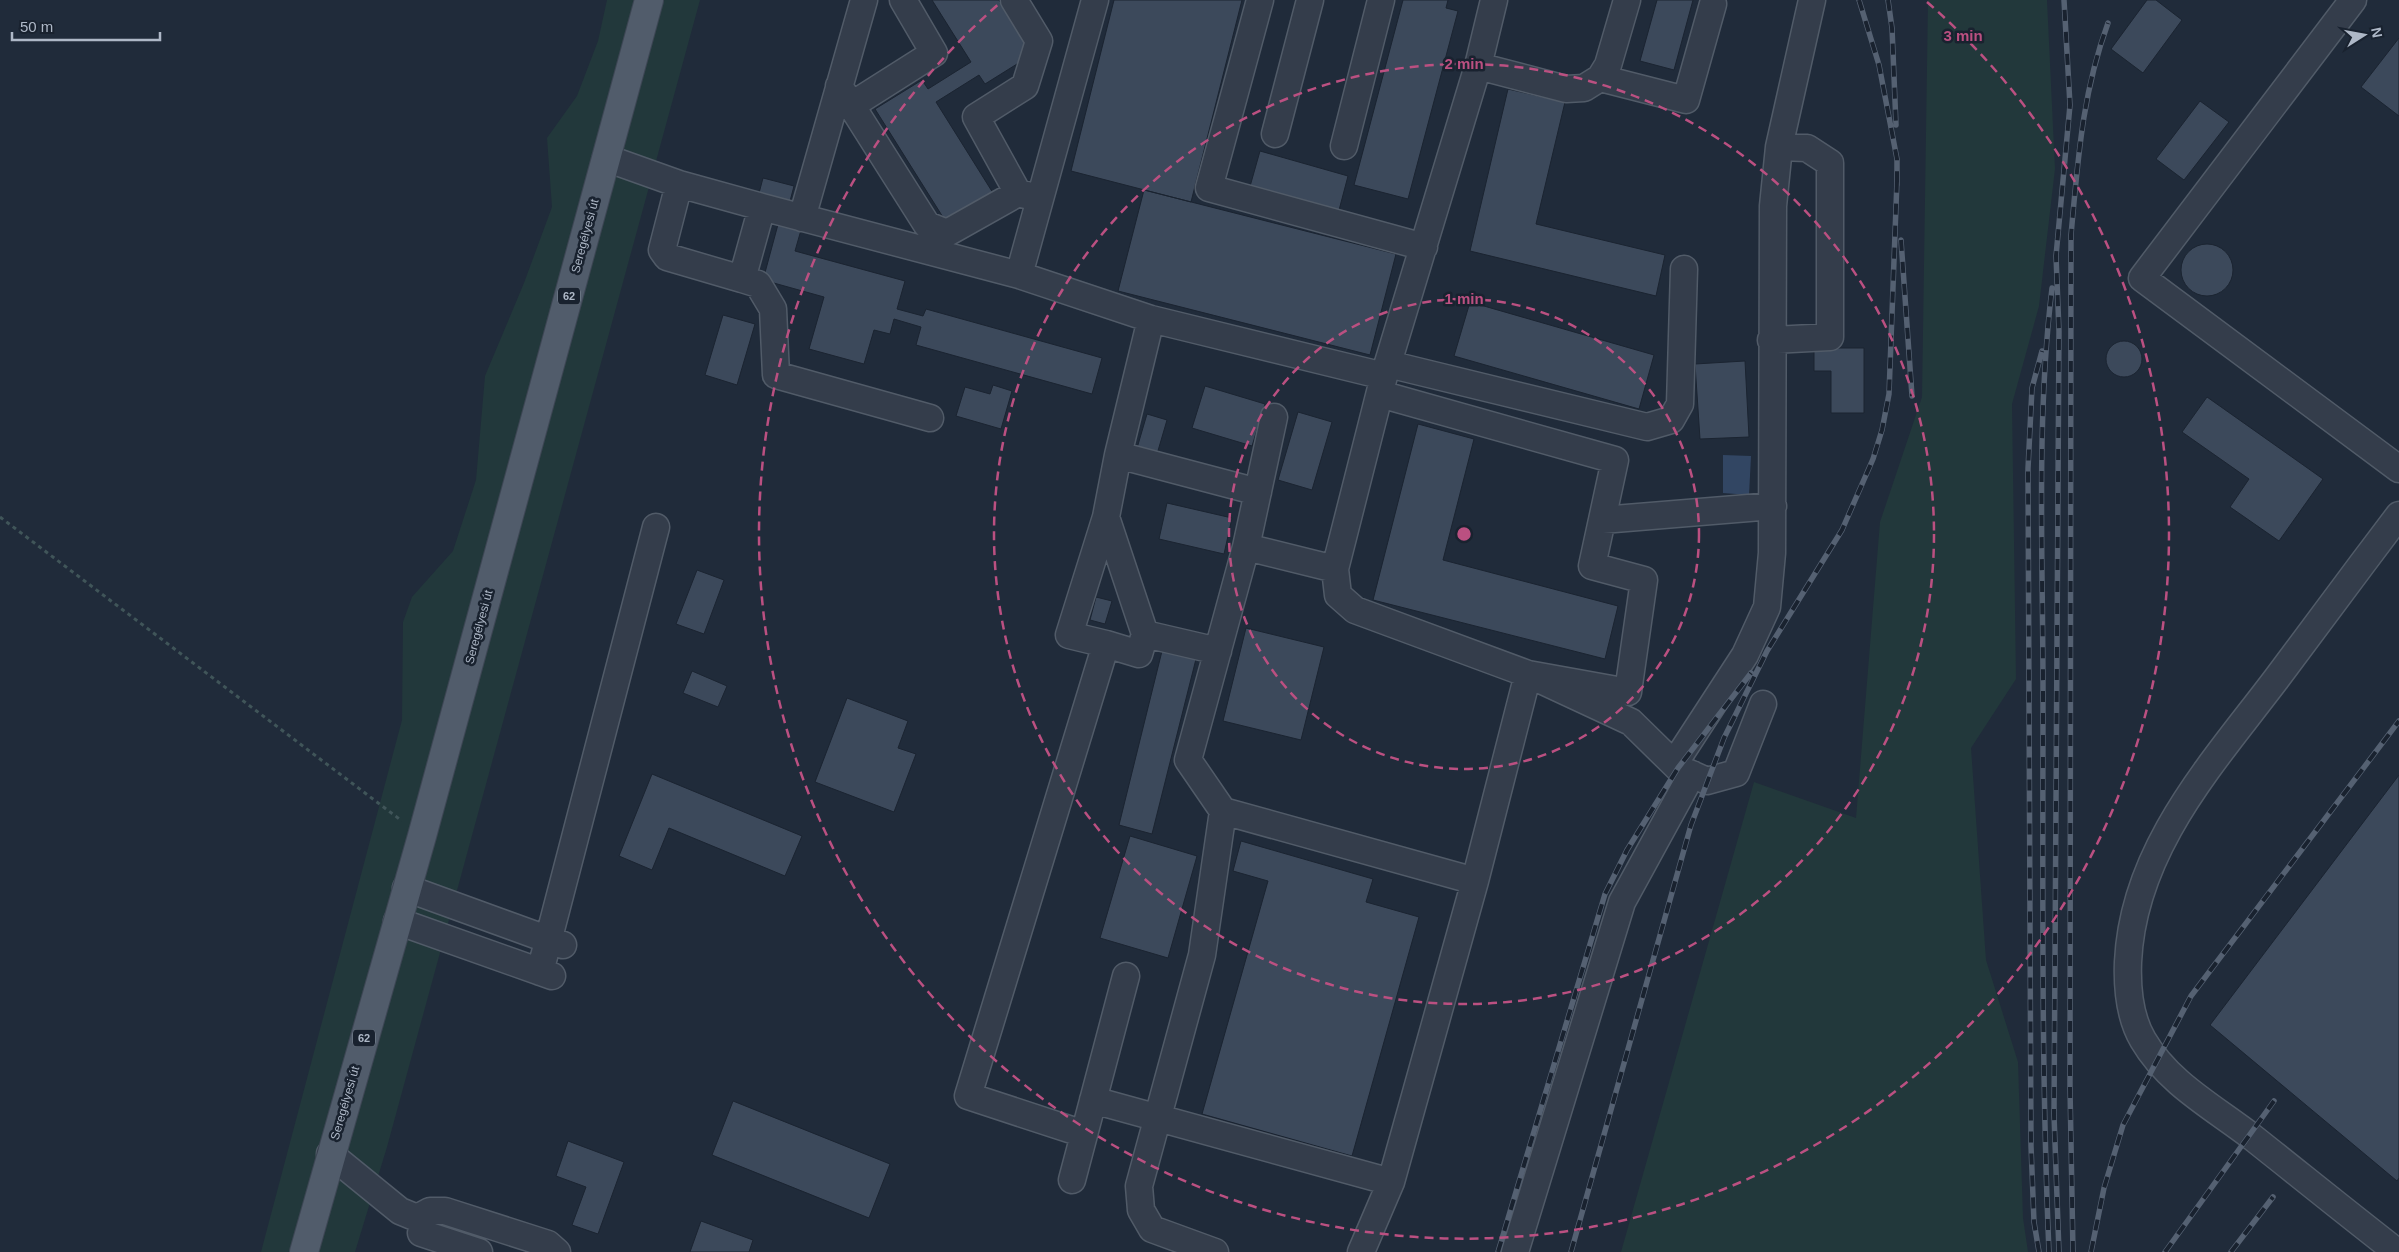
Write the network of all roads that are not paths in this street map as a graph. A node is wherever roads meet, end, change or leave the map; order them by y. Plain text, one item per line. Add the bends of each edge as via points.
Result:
1 (649, 0) edge
2 (864, 0) edge
3 (903, 0) edge
4 (1014, 0) edge
5 (1095, 0) edge
6 (1260, 0) edge
7 (1310, 0) edge
8 (1382, 0) edge
9 (1494, 0) edge
10 (1627, 0) edge
11 (1812, 0) edge
12 (2353, 0) edge
13 (1713, 4) dead end
14 (1478, 66) junction
15 (1600, 78) junction
16 (845, 96) junction
17 (1275, 134) dead end
18 (1344, 146) dead end
19 (1779, 147) junction
20 (606, 158) junction
21 (679, 184) junction
22 (1029, 196) junction
23 (762, 207) junction
24 (802, 218) junction
25 (1424, 247) junction
26 (1684, 269) dead end
27 (1019, 274) junction
28 (742, 279) junction
29 (1151, 319) junction
30 (1772, 340) junction
31 (1384, 378) junction
32 (1274, 417) dead end
33 (930, 418) dead end
34 (1118, 455) junction
35 (2399, 470) edge
36 (1258, 492) junction
37 (1773, 506) junction
38 (2399, 515) edge
39 (1106, 517) junction
40 (1602, 520) junction
41 (656, 527) dead end
42 (1246, 547) junction
43 (1335, 569) junction
44 (1144, 634) junction
45 (1106, 644) junction
46 (1218, 651) junction
47 (1528, 674) junction
48 (1764, 704) dead end
49 (1683, 769) junction
50 (1223, 811) junction
51 (1475, 881) junction
52 (406, 888) junction
53 (397, 921) junction
54 (556, 943) junction
55 (1126, 976) dead end
56 (1093, 1100) junction
57 (1159, 1117) junction
58 (1084, 1134) junction
59 (330, 1154) junction
60 (1072, 1180) dead end
61 (1391, 1182) junction
62 (417, 1234) edge
63 (304, 1252) edge
64 (479, 1252) edge
65 (557, 1252) edge
66 (1215, 1252) edge
67 (1362, 1252) edge
68 (1516, 1252) edge
69 (2397, 1252) edge

1 - 20 main road, Seregélyesi út / 62
2 - 16 lane
3 - 16 lane via 934,53
4 - 22 lane via 1039,41 1025,86 976,117
5 - 22 lane
6 - 25 lane via 1209,188
7 - 17 lane
8 - 18 lane
9 - 14 lane
10 - 15 lane via 1608,65
11 - 19 lane
12 - 35 lane via 2142,278
13 - 15 lane via 1686,100
14 - 15 lane via 1566,89 1584,88
14 - 25 lane
16 - 22 lane via 927,225 947,233
16 - 24 lane
19 - 30 lane via 1773,206
19 - 30 lane via 1807,148 1830,163 1830,337
20 - 21 lane
20 - 52 main road, Seregélyesi út / 62
21 - 23 lane
21 - 28 lane via 662,250 667,257
22 - 27 lane
23 - 24 lane
23 - 28 lane
24 - 27 lane
25 - 31 lane
26 - 31 lane via 1680,404 1671,420 1647,427
27 - 29 lane
28 - 33 lane via 758,284 773,309 776,376
29 - 31 lane
29 - 34 lane
30 - 37 lane
31 - 40 lane via 1615,460
31 - 43 lane
32 - 36 lane
34 - 36 lane
34 - 39 lane
36 - 42 lane
37 - 40 lane
37 - 49 lane via 1767,607 1745,655
38 - 69 lane via 2181,806 2151,862 2137,902 2130,936 2128,980 2132,1013 2142,1039 2174,1079
39 - 44 lane
39 - 45 lane via 1070,635
40 - 47 lane via 1592,566 1644,580 1628,692
41 - 54 lane
42 - 43 lane
42 - 46 lane
43 - 47 lane via 1338,595 1355,610
44 - 45 lane via 1139,654
44 - 46 lane
45 - 58 lane via 968,1096
46 - 50 lane via 1188,760
47 - 49 lane via 1631,722
47 - 51 lane
48 - 49 lane via 1736,773 1707,782
49 - 68 lane via 1622,902
50 - 51 lane
50 - 57 lane via 1202,956
51 - 61 lane
52 - 53 main road, Seregélyesi út / 62
52 - 54 lane
53 - 54 lane via 546,974
53 - 59 main road, Seregélyesi út / 62
55 - 56 lane
56 - 57 lane
56 - 58 lane
57 - 61 lane
57 - 66 lane via 1139,1186 1141,1210 1152,1229
58 - 60 lane
59 - 62 lane via 400,1211
59 - 63 main road, Seregélyesi út / 62
61 - 67 lane
62 - 64 lane
62 - 65 lane via 430,1211 444,1211 548,1244

